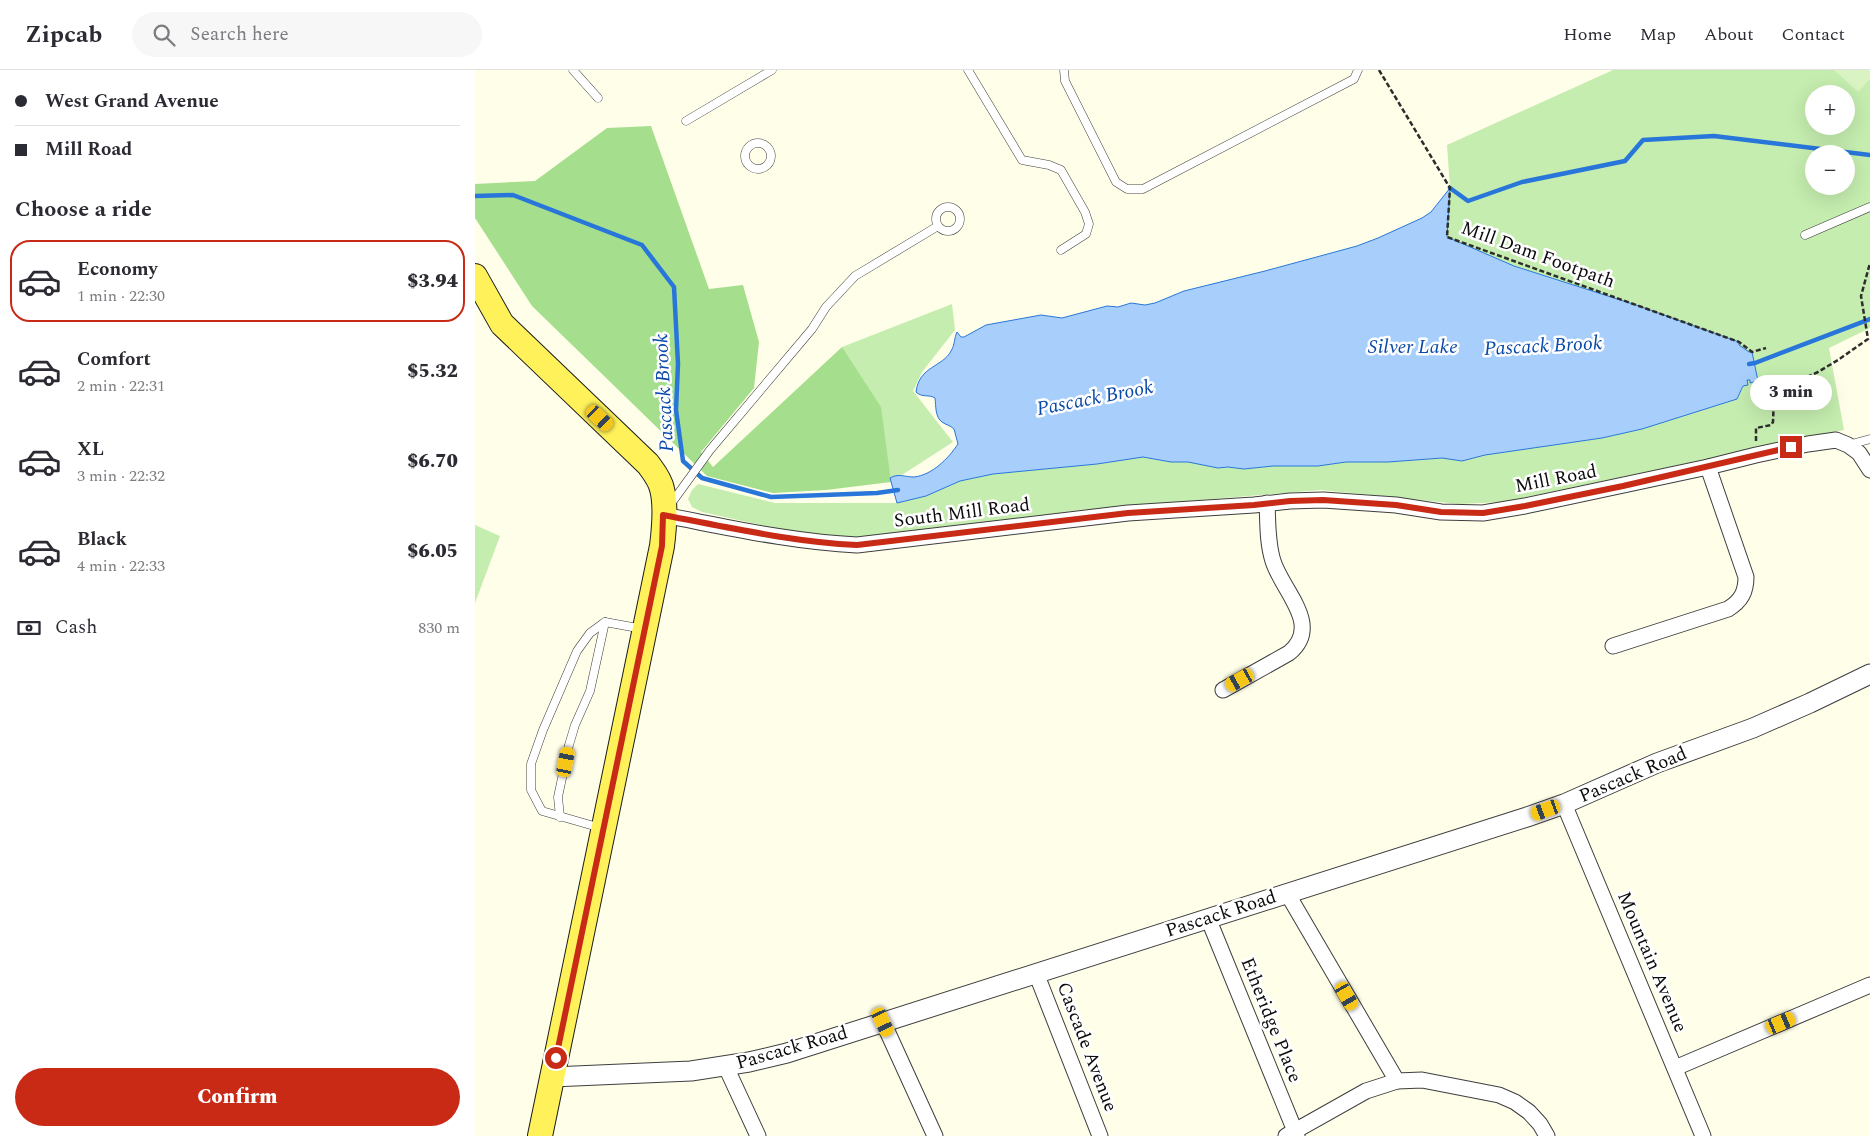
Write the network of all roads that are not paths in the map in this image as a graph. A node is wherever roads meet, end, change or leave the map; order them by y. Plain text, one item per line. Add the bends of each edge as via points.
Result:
1 (573, 70) edge
2 (773, 70) edge
3 (968, 70) edge
4 (1064, 70) edge
5 (1358, 70) edge
6 (598, 98) dead end
7 (686, 121) dead end
8 (1870, 207) edge
9 (938, 226) dead end
10 (1805, 235) dead end
11 (1061, 250) dead end
12 (475, 276) edge
13 (1870, 439) edge
14 (1848, 445) junction
15 (1708, 467) junction
16 (1870, 470) edge
17 (1267, 503) junction
18 (663, 515) junction
19 (605, 622) junction
20 (645, 629) junction
21 (1613, 646) dead end
22 (1870, 674) edge
23 (1223, 690) dead end
24 (1564, 804) junction
25 (560, 817) junction
26 (604, 828) junction
27 (1287, 894) junction
28 (1208, 918) junction
29 (1036, 973) junction
30 (1870, 985) edge
31 (883, 1022) junction
32 (726, 1067) junction
33 (1675, 1068) junction
34 (552, 1077) junction
35 (1397, 1081) junction
36 (1293, 1135) edge
37 (1544, 1135) edge
38 (540, 1136) edge
39 (758, 1136) edge
40 (935, 1136) edge
41 (1100, 1136) edge
42 (1703, 1136) edge

1 - 6 lane
2 - 7 lane
3 - 11 lane via 1022,160 1061,170 1085,212 1089,224 1086,234
4 - 5 lane via 1065,81 1116,182 1133,190 1143,189 1354,79
8 - 10 lane
9 - 18 lane via 855,276 709,450
12 - 18 main road via 502,324 648,464 662,489
13 - 14 lane
14 - 15 street, Mill Road via 1836,440 1821,441
14 - 16 street via 1859,453
15 - 17 street, Mill Road via 1483,513 1323,500
15 - 21 street via 1746,577 1743,596 1728,609
17 - 18 street, South Mill Road via 1128,513 857,545 827,544
17 - 23 street via 1272,559 1302,617 1302,638 1289,653
18 - 20 main road via 662,546
19 - 20 lane
19 - 25 lane via 590,691 569,745 558,797
19 - 25 lane via 590,633 577,651 531,764 531,790 542,811
20 - 26 main road
22 - 24 street, Pascack Road via 1753,728 1657,763
24 - 27 street, Pascack Road
24 - 33 street, Mountain Avenue
25 - 26 lane
26 - 34 main road
27 - 28 street, Pascack Road
27 - 35 street
28 - 29 street, Pascack Road
28 - 36 street, Etheridge Place
29 - 31 street, Pascack Road
29 - 41 street, Cascade Avenue
30 - 33 street
31 - 32 street, Pascack Road via 787,1053
31 - 40 street
32 - 34 street, Pascack Road via 691,1072
32 - 39 street
33 - 42 street, Mountain Avenue
34 - 38 main road
35 - 36 street via 1366,1091
35 - 37 street via 1422,1080 1499,1095 1529,1112

